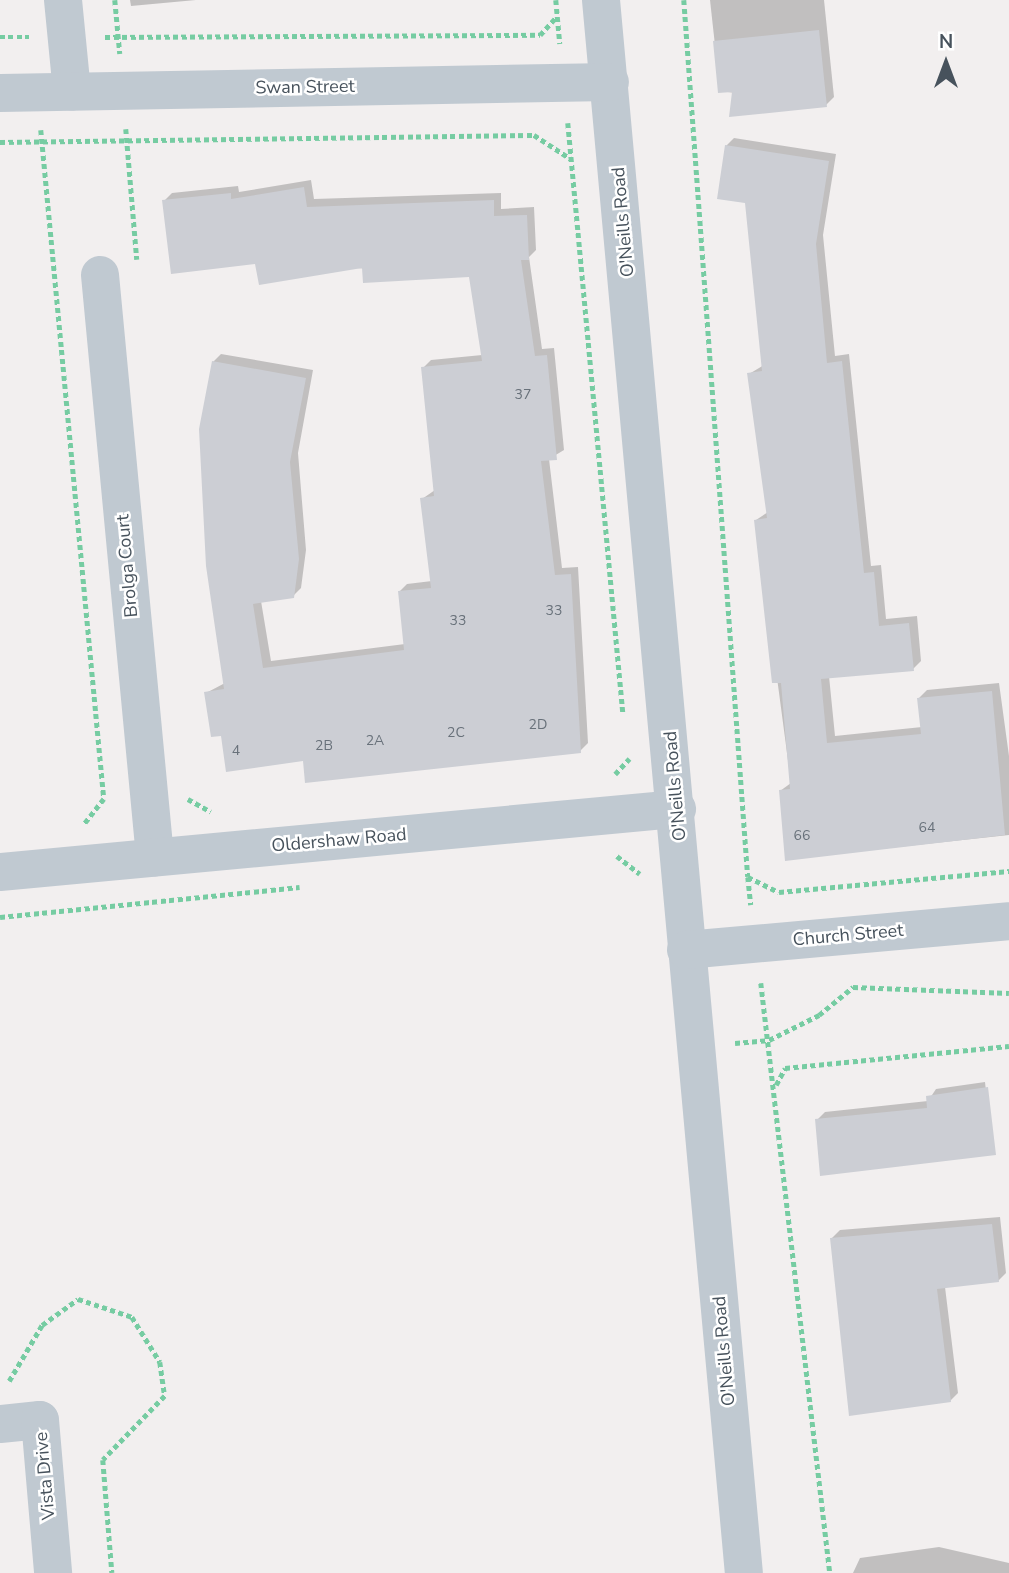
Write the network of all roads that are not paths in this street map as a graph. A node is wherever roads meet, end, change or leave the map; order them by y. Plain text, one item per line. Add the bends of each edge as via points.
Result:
1 (601, 0) edge
2 (54, 24) edge
3 (610, 82) junction
4 (55, 92) junction
5 (0, 93) edge
6 (100, 275) dead end
7 (677, 809) junction
8 (155, 857) junction
9 (0, 872) edge
10 (1009, 921) edge
11 (686, 950) junction
12 (0, 1423) edge
13 (53, 1573) edge
14 (744, 1573) edge

1 - 3 street, O'Neills Road
2 - 4 street
3 - 4 street, Swan Street
3 - 7 street, O'Neills Road
4 - 5 street, Swan Street
6 - 8 street, Brolga Court
7 - 8 street, Oldershaw Road
7 - 11 street, O'Neills Road
8 - 9 street, Oldershaw Road
10 - 11 street, Church Street
11 - 14 street, O'Neills Road
12 - 13 street, Vista Drive via 40,1420

